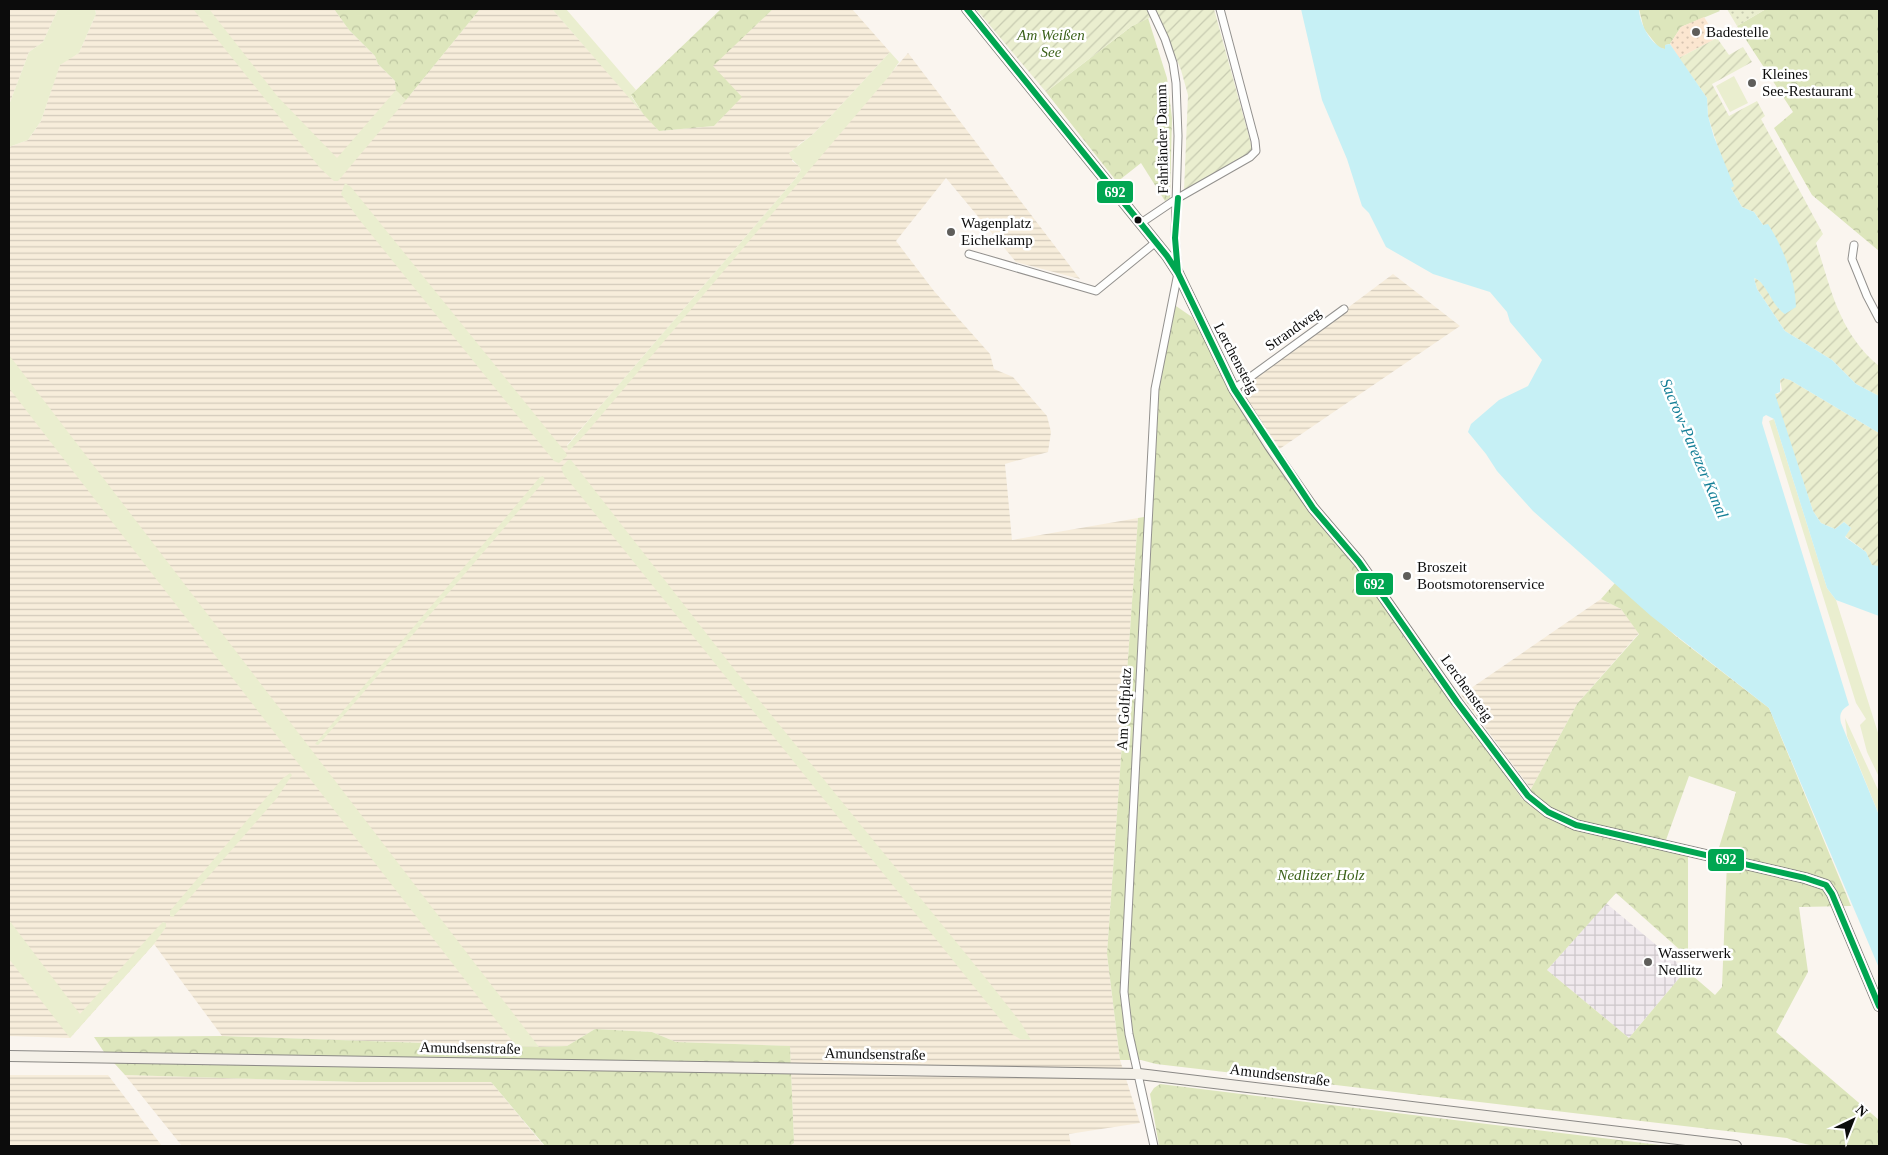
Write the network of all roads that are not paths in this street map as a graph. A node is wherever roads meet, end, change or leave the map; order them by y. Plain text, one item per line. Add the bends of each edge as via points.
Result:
1 (967, 9) edge
2 (1151, 9) edge
3 (1220, 9) edge
4 (1178, 198) junction
5 (1141, 223) junction
6 (1156, 242) junction
7 (1854, 245) dead end
8 (969, 254) dead end
9 (1178, 273) junction
10 (1344, 310) dead end
11 (1879, 319) edge
12 (1234, 389) junction
13 (1879, 1006) edge
14 (9, 1056) edge
15 (1139, 1074) junction
16 (1154, 1146) edge
17 (1736, 1146) edge

1 - 5 street, Lerchensteig
2 - 4 street, Fahrländer Damm via 1167,47 1176,83
3 - 4 street via 1256,151
4 - 5 street
4 - 9 street, Fahrländer Damm via 1175,238
5 - 6 street, Lerchensteig
6 - 8 street via 1096,291
6 - 9 street, Lerchensteig
7 - 11 street via 1852,260
9 - 12 street, Lerchensteig
9 - 15 street, Am Golfplatz via 1155,389 1124,992 1129,1034
10 - 12 street, Strandweg
12 - 13 street, Lerchensteig via 1313,508 1359,562 1457,702 1528,796 1548,812 1576,825 1722,857 1826,886
14 - 15 street, Amundsenstraße
15 - 16 street, Am Golfplatz
15 - 17 street, Amundsenstraße

